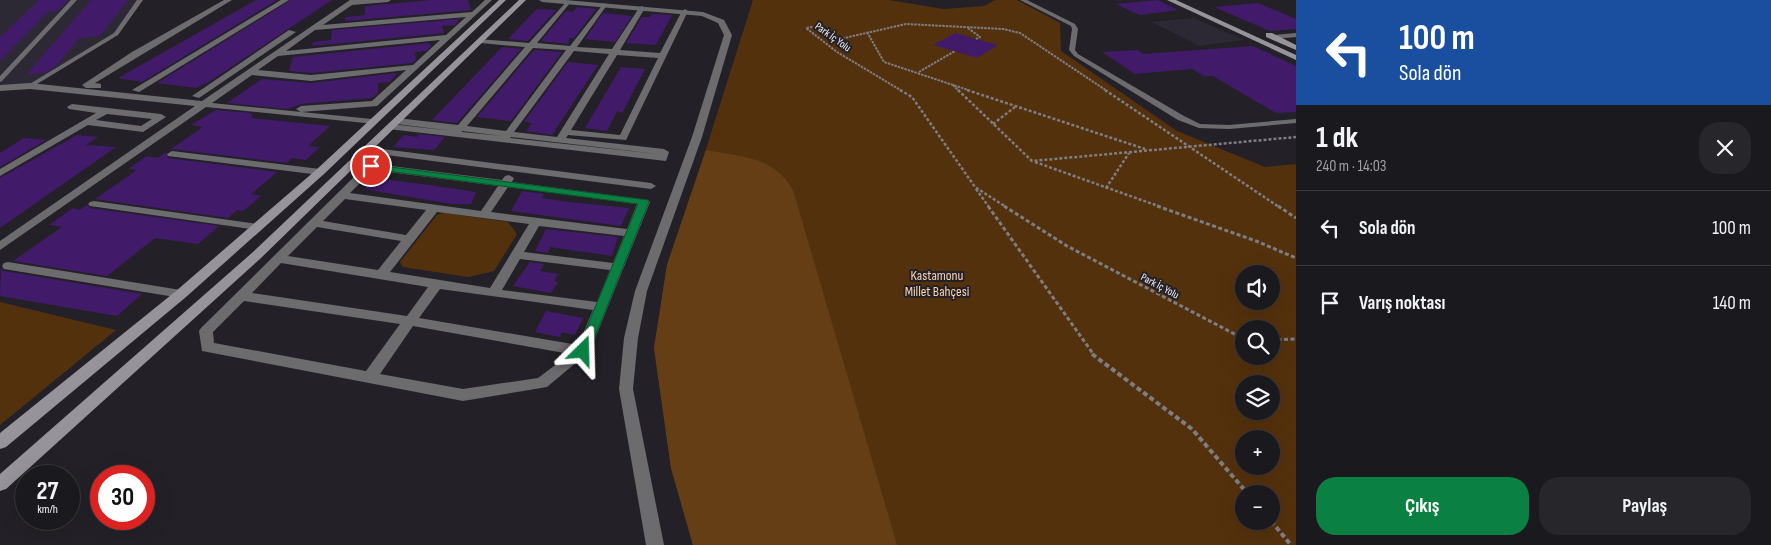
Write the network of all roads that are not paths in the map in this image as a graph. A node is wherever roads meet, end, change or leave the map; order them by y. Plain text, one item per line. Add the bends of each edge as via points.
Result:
1 (74, 0) edge
2 (140, 0) edge
3 (229, 0) edge
4 (286, 0) edge
5 (388, 0) edge
6 (489, 0) edge
7 (503, 0) edge
8 (523, 0) edge
9 (542, 0) edge
10 (1023, 0) edge
11 (1170, 0) edge
12 (1189, 0) edge
13 (348, 1) edge
14 (568, 2) junction
15 (604, 5) junction
16 (642, 8) junction
17 (685, 11) junction
18 (474, 14) junction
19 (1232, 19) dead end
20 (313, 28) junction
21 (1257, 30) dead end
22 (1296, 35) edge
23 (448, 37) junction
24 (1274, 37) junction
25 (481, 41) junction
26 (532, 45) junction
27 (572, 48) junction
28 (1296, 48) edge
29 (615, 52) junction
30 (276, 54) junction
31 (663, 56) junction
32 (1296, 58) edge
33 (414, 67) junction
34 (250, 72) junction
35 (0, 80) edge
36 (30, 86) junction
37 (0, 88) edge
38 (136, 90) junction
39 (196, 96) junction
40 (213, 97) junction
41 (202, 105) junction
42 (72, 107) dead end
43 (105, 111) junction
44 (266, 111) junction
45 (1296, 121) edge
46 (85, 122) junction
47 (372, 122) junction
48 (394, 124) junction
49 (143, 129) junction
50 (164, 131) junction
51 (457, 132) junction
52 (506, 137) junction
53 (560, 140) junction
54 (367, 150) junction
55 (172, 154) dead end
56 (352, 164) junction
57 (371, 166) junction
58 (516, 169) junction
59 (320, 172) junction
60 (0, 174) edge
61 (505, 184) junction
62 (651, 186) dead end
63 (343, 195) junction
64 (94, 204) dead end
65 (434, 208) junction
66 (484, 215) junction
67 (536, 222) junction
68 (314, 224) junction
69 (258, 227) junction
70 (632, 233) junction
71 (410, 239) junction
72 (0, 246) edge
73 (517, 255) junction
74 (279, 258) junction
75 (8, 266) dead end
76 (618, 267) junction
77 (381, 275) junction
78 (437, 284) junction
79 (494, 293) junction
80 (181, 294) junction
81 (242, 296) junction
82 (601, 306) junction
83 (409, 321) junction
84 (583, 351) junction
85 (369, 378) junction
86 (0, 442) edge
87 (0, 484) edge
88 (655, 545) edge

1 - 35 lane
2 - 36 lane via 116,34
3 - 38 street via 86,85
4 - 38 street
5 - 13 street
6 - 18 street
7 - 47 main road
8 - 25 main road
9 - 14 street
10 - 45 lane via 1073,25 1072,50 1076,55 1187,121 1220,128
11 - 32 main road
12 - 19 main road
13 - 20 street
13 - 39 street
14 - 15 street
14 - 26 street
15 - 16 street
15 - 27 street
16 - 17 street
16 - 29 street
17 - 31 street
17 - 88 street via 703,14 720,22 728,35 697,137 641,290 631,338 626,389
18 - 20 street
18 - 23 street
20 - 30 street
21 - 24 main road
22 - 24 street
23 - 30 street
23 - 33 street
24 - 28 main road
25 - 26 street
25 - 48 main road
26 - 27 street
26 - 51 street
27 - 29 street
27 - 52 street
29 - 31 street
29 - 53 street
30 - 34 street
31 - 53 street via 623,138
33 - 34 street via 311,78
33 - 44 street via 374,104
34 - 40 street
36 - 37 street
36 - 41 street
38 - 39 street
39 - 40 street
40 - 41 street
41 - 44 street
41 - 50 street
42 - 43 street
43 - 46 street
43 - 49 street via 162,117
44 - 47 street
46 - 49 street
46 - 60 street
47 - 59 main road
48 - 51 street
48 - 54 main road
49 - 50 street
50 - 72 street
51 - 52 street
52 - 53 street
53 - 53 street via 662,159 664,152
54 - 56 main road
54 - 58 street
55 - 59 street
56 - 57 street
56 - 87 main road via 257,255
57 - 61 street
57 - 63 street
58 - 61 street
58 - 62 street
59 - 69 main road
61 - 66 street
61 - 70 street via 644,202
63 - 65 street
63 - 68 street
64 - 69 street
65 - 66 street
65 - 71 street
66 - 67 street
67 - 70 street
67 - 73 street
68 - 71 street
68 - 74 street
69 - 80 main road
70 - 76 street
71 - 77 street
73 - 76 street
73 - 79 street
74 - 77 street
74 - 81 street
75 - 80 street
76 - 82 street
77 - 78 street
78 - 79 street
78 - 83 street
79 - 82 street
80 - 86 main road
81 - 83 street
81 - 85 street via 206,332 207,347
82 - 84 street
83 - 84 street
83 - 85 street
84 - 85 street via 542,382 463,395

